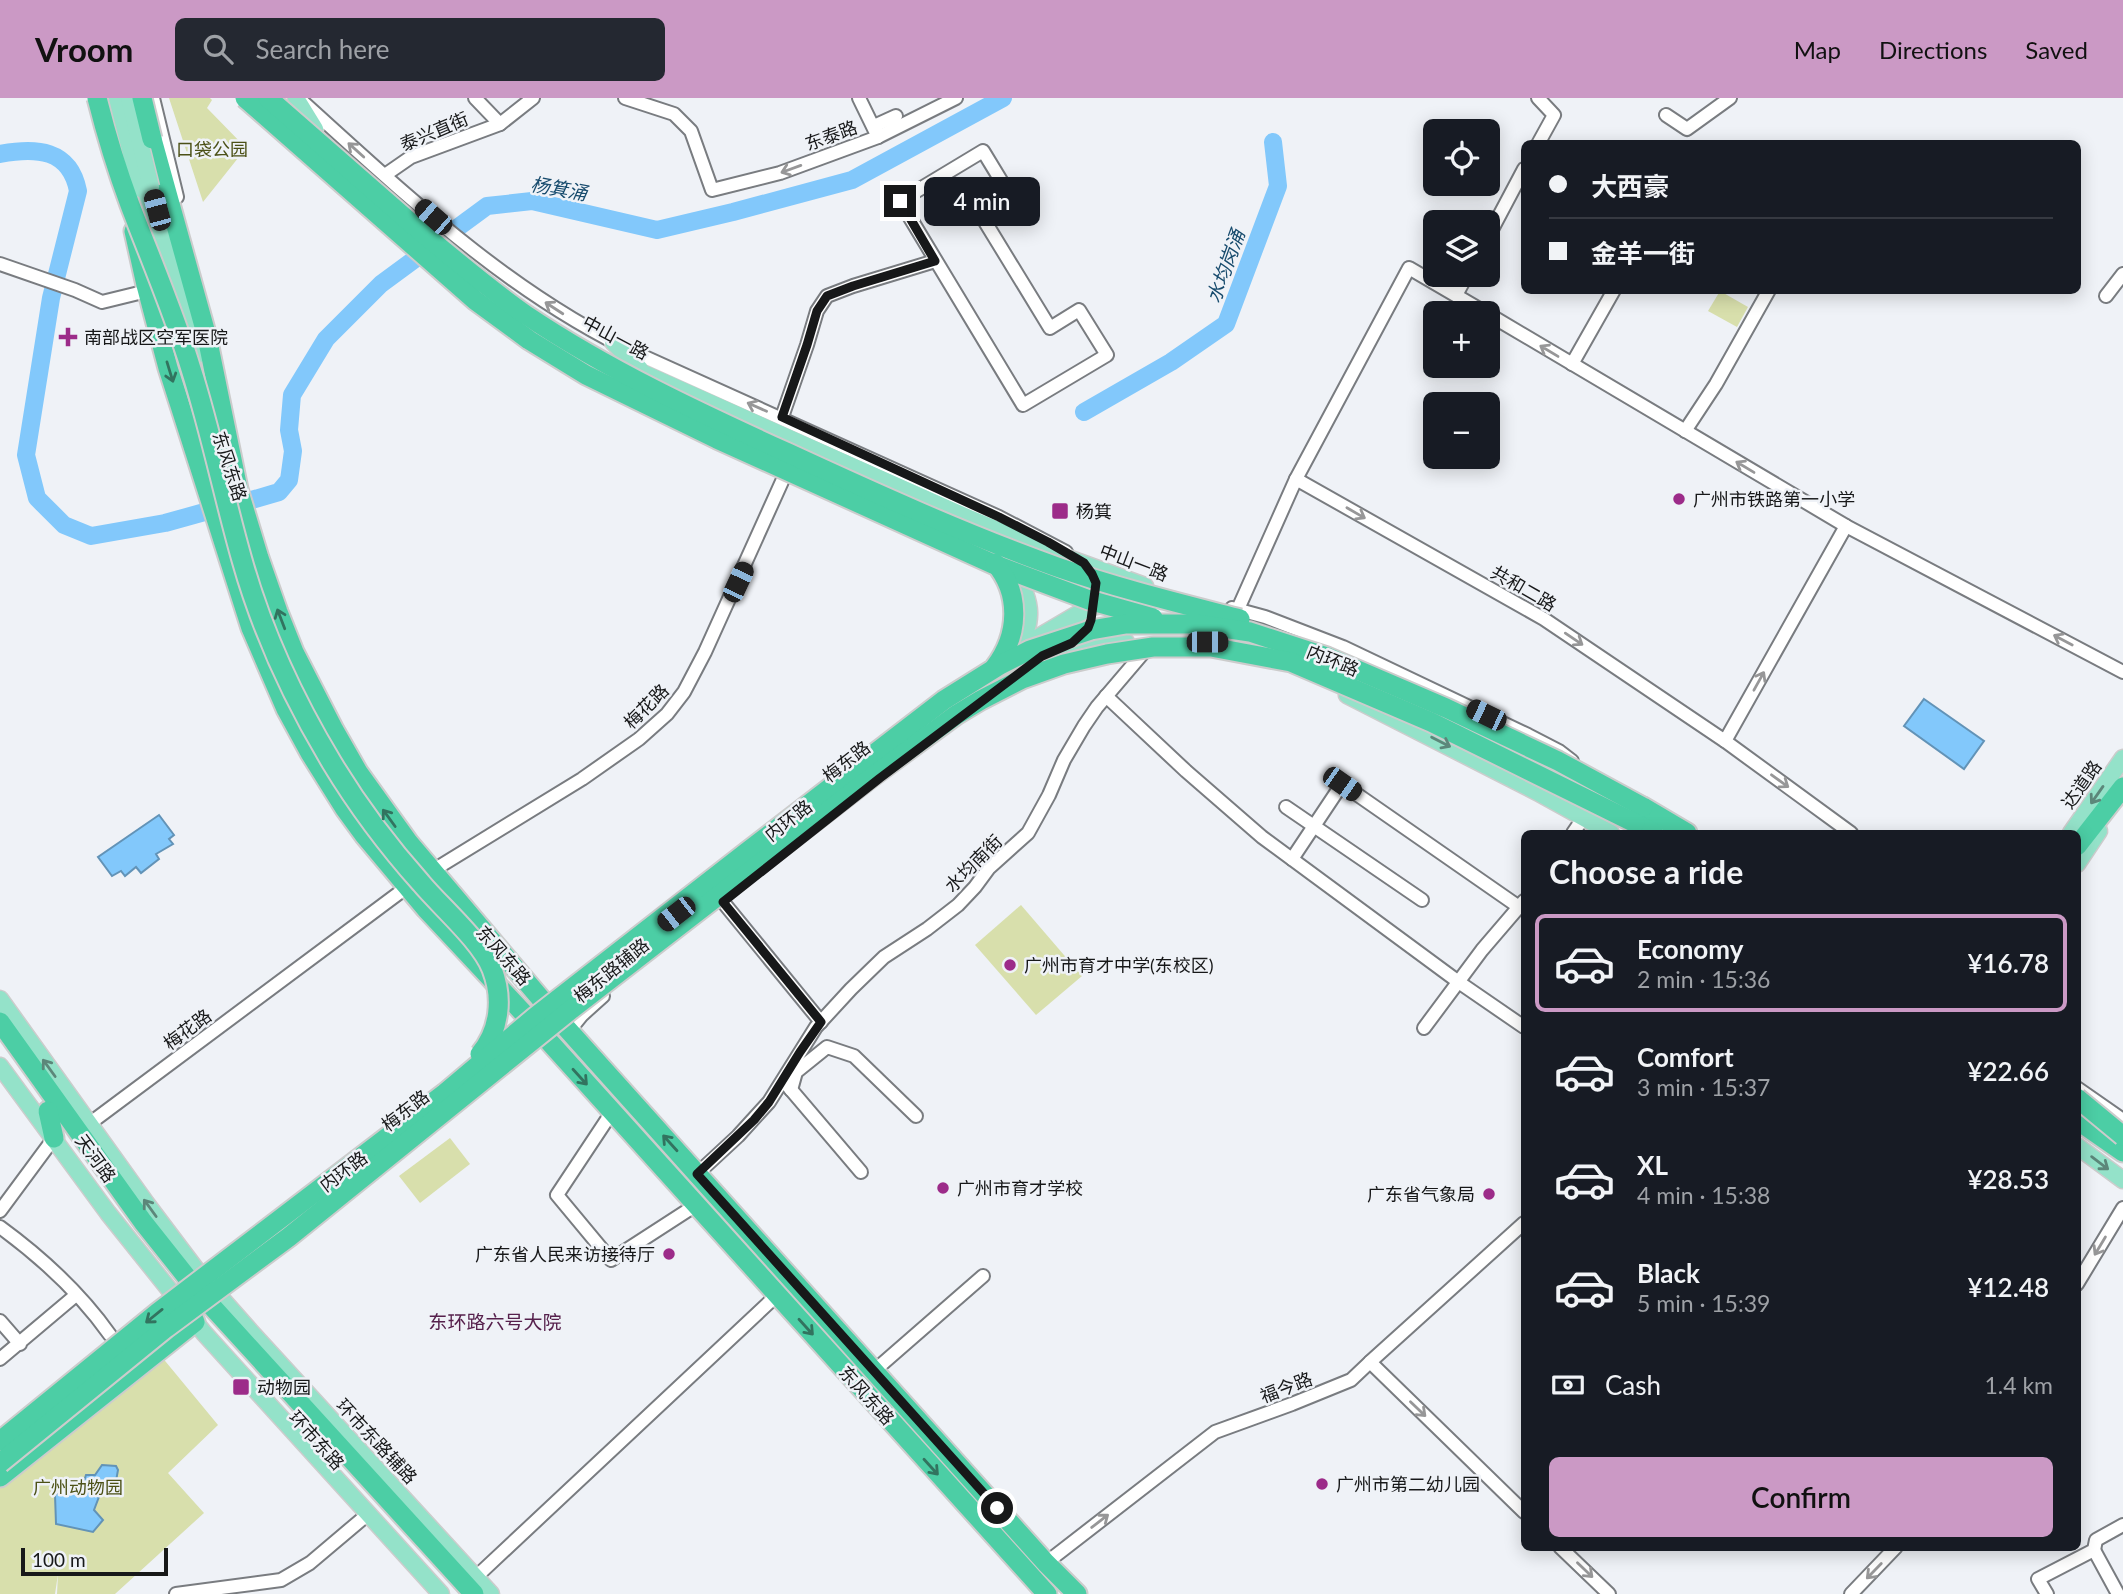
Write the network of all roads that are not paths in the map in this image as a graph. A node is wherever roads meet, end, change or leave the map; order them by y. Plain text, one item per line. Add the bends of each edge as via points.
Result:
1 (90, 98) edge
2 (97, 98) edge
3 (107, 98) edge
4 (117, 98) edge
5 (129, 98) edge
6 (142, 98) edge
7 (153, 98) edge
8 (235, 98) edge
9 (245, 98) edge
10 (262, 98) edge
11 (268, 98) edge
12 (279, 98) edge
13 (297, 98) edge
14 (475, 98) edge
15 (533, 98) edge
16 (625, 98) edge
17 (859, 98) edge
18 (956, 98) edge
19 (1538, 98) edge
20 (1730, 98) edge
21 (1665, 115) dead end
22 (896, 116) dead end
23 (500, 124) junction
24 (295, 128) junction
25 (314, 129) junction
26 (876, 132) junction
27 (117, 139) junction
28 (152, 139) junction
29 (1540, 140) edge
30 (284, 142) junction
31 (385, 175) junction
32 (1521, 175) edge
33 (145, 188) junction
34 (1500, 214) edge
35 (440, 240) junction
36 (935, 261) junction
37 (0, 264) edge
38 (142, 268) junction
39 (2123, 274) edge
40 (1460, 287) edge
41 (147, 290) junction
42 (1612, 294) edge
43 (1767, 294) edge
44 (1456, 295) junction
45 (2106, 296) dead end
46 (197, 300) junction
47 (1466, 301) edge
48 (1500, 322) edge
49 (613, 342) junction
50 (1572, 364) junction
51 (644, 373) junction
52 (626, 386) junction
53 (595, 387) junction
54 (782, 417) junction
55 (754, 421) junction
56 (1685, 431) junction
57 (755, 446) junction
58 (774, 454) junction
59 (852, 465) junction
60 (806, 468) junction
61 (785, 477) junction
62 (1296, 479) junction
63 (238, 489) junction
64 (906, 507) junction
65 (216, 512) junction
66 (1846, 526) junction
67 (991, 551) junction
68 (1084, 563) junction
69 (1095, 598) junction
70 (1029, 601) junction
71 (1203, 609) junction
72 (1238, 609) junction
73 (1265, 634) junction
74 (1153, 642) junction
75 (1234, 642) junction
76 (1014, 651) junction
77 (1042, 656) junction
78 (1363, 657) junction
79 (1291, 662) junction
80 (2123, 671) edge
81 (1398, 689) junction
82 (1106, 696) junction
83 (1446, 708) junction
84 (1725, 741) junction
85 (2123, 758) edge
86 (863, 774) junction
87 (1599, 789) junction
88 (2120, 793) edge
89 (1286, 807) dead end
90 (1584, 817) junction
91 (810, 824) junction
92 (1314, 827) junction
93 (1575, 830) edge
94 (1606, 830) edge
95 (1648, 830) edge
96 (1672, 830) edge
97 (1682, 830) edge
98 (1847, 830) edge
99 (2073, 830) edge
100 (2081, 841) edge
101 (2081, 857) edge
102 (1292, 859) junction
103 (432, 871) junction
104 (407, 887) junction
105 (1422, 900) dead end
106 (723, 902) junction
107 (1521, 903) edge
108 (1521, 905) edge
109 (622, 970) junction
110 (1460, 982) junction
111 (0, 999) edge
112 (548, 1007) junction
113 (821, 1022) junction
114 (0, 1023) edge
115 (534, 1025) junction
116 (1521, 1025) edge
117 (1424, 1028) dead end
118 (569, 1031) junction
119 (0, 1043) edge
120 (0, 1066) edge
121 (787, 1084) junction
122 (2081, 1092) edge
123 (2081, 1101) edge
124 (2081, 1108) edge
125 (48, 1111) junction
126 (612, 1112) junction
127 (2081, 1113) edge
128 (916, 1116) dead end
129 (2081, 1121) edge
130 (89, 1124) junction
131 (2122, 1135) edge
132 (54, 1139) junction
133 (2081, 1149) edge
134 (861, 1172) dead end
135 (697, 1174) junction
136 (2123, 1180) edge
137 (325, 1185) junction
138 (696, 1205) junction
139 (2123, 1208) edge
140 (0, 1212) edge
141 (1521, 1226) edge
142 (0, 1227) edge
143 (307, 1231) joint
144 (983, 1276) dead end
145 (2081, 1277) edge
146 (178, 1283) junction
147 (207, 1289) junction
148 (76, 1295) junction
149 (777, 1295) junction
150 (0, 1321) edge
151 (195, 1322) junction
152 (110, 1335) dead end
153 (20, 1344) junction
154 (0, 1359) edge
155 (1370, 1362) junction
156 (874, 1371) junction
157 (0, 1441) edge
158 (0, 1463) edge
159 (0, 1477) edge
160 (1521, 1509) edge
161 (368, 1514) junction
162 (2123, 1525) edge
163 (2094, 1550) junction
164 (1564, 1551) edge
165 (1892, 1551) edge
166 (1046, 1563) junction
167 (475, 1586) edge
168 (176, 1594) edge
169 (441, 1594) edge
170 (458, 1594) edge
171 (491, 1594) edge
172 (1047, 1594) edge
173 (1077, 1594) edge
174 (1609, 1594) edge
175 (1852, 1594) edge
176 (2047, 1594) edge
177 (2118, 1594) edge

1 - 38 street
2 - 137 highway, bridge via 129,203 183,341 242,562 282,666 317,738 352,794 409,870 482,952 496,984 495,1029 478,1057
3 - 27 highway
4 - 33 main road, bridge
5 - 33 main road, bridge
6 - 28 highway, bridge
7 - 46 street
8 - 30 street
9 - 79 highway, bridge via 460,288 528,340 586,375 1003,568 1089,600 1228,639
10 - 24 main road, 中山一路
11 - 64 highway, bridge via 456,261 565,340 681,404
12 - 25 main road, 中山一路
13 - 25 main road
31 -> 13 street
14 - 23 street
15 - 23 street, 泰兴直街
26 -> 16 street, 东泰路 via 780,173 712,190 691,131 674,114
17 - 26 street
18 - 26 street, 东泰路
19 - 29 street via 1554,115
20 - 21 street via 1687,129
22 - 26 street
23 - 31 street, 泰兴直街 via 411,157
24 - 30 main road
24 - 35 main road, 中山一路
25 - 35 main road, 中山一路
27 - 28 street via 135,132
27 - 38 highway
28 - 46 highway
30 - 53 street via 460,297 516,339
31 - 35 street
32 - 34 street
33 - 63 main road, 东风东路
33 - 65 main road, 东风东路
49 -> 35 street
35 - 51 main road, 中山一路 via 542,317
35 - 52 main road, 中山一路 via 486,295 527,326
36 - 36 street via 900,201 983,151 1014,202 984,220 1050,328 1079,310 1107,355 1023,405
36 - 54 street via 827,296 817,311
37 - 41 street via 102,302
38 - 41 highway
39 - 45 street
40 - 44 street
41 -> 65 highway
42 - 50 street
43 - 56 street
44 - 47 street
44 - 62 street via 1409,268
46 - 63 highway
50 -> 48 street
49 - 51 main road
54 -> 49 street
50 - 56 street
51 - 55 main road, 中山一路
52 - 53 main road
52 - 57 main road, 中山一路
53 - 61 street
54 - 68 street via 999,517
55 - 58 street
55 - 59 main road, 中山一路
66 -> 56 street
57 - 58 main road, 中山一路
57 - 61 main road
58 - 60 main road, 中山一路
58 - 61 street
59 - 60 street
59 - 68 main road, 中山一路
60 - 61 street
60 - 67 main road, 中山一路
61 - 70 street via 1003,576
61 - 103 street, 梅花路 via 705,652 671,709 582,779
62 - 72 street
62 -> 84 street, 共和二路 via 1544,619
103 -> 63 highway, 东风东路 via 369,790 314,693 281,620
64 - 83 highway, bridge via 1102,582 1314,640
64 - 86 highway, bridge via 968,540 990,558 1010,588 1014,622 1001,658 988,674
65 - 104 highway, 东风东路 via 251,628 286,709 345,809
80 -> 66 street
84 -> 66 street
67 - 69 main road, 中山一路
67 - 70 main road via 1019,579
68 - 69 main road via 1096,583
68 - 71 main road, 中山一路
69 - 73 main road
69 - 75 main road, 中山一路 via 1149,609
69 - 76 main road, 梅东路
69 - 77 main road via 1088,628 1080,637
70 - 76 main road via 1028,628
71 - 72 street
71 - 73 main road, 中山一路
72 - 78 street
73 - 81 main road, 中山一路
74 - 75 main road
74 - 77 main road via 1093,646
74 - 82 street, 水均南街
75 -> 90 main road, 中山一路
76 - 86 main road, 梅东路
77 - 91 main road, 梅东路 via 975,687 871,766
78 - 81 street
78 - 87 street via 1559,751
79 - 86 highway, 内环路, bridge via 1179,646 1129,650 1064,664 975,703
79 - 95 highway, 内环路, bridge via 1441,727
81 - 87 main road, 中山一路
82 - 102 street via 1186,771
82 - 113 street, 水均南街 via 1064,760 1028,833 989,868 958,905 884,957
83 - 97 highway, 内环路, bridge via 1559,761
83 - 137 highway, 内环路, bridge via 1327,656 1234,629 1126,624 1030,650 934,708
84 -> 98 street, 共和二路
85 -> 99 main road, 达道路
86 - 109 highway, 内环路, bridge
86 - 112 main road, 梅东路
87 - 96 main road, 中山一路
88 - 100 highway
88 - 101 main road
89 - 92 street
90 - 93 street
90 - 94 main road, 中山一路
91 - 106 street, 梅东路辅路
91 - 118 main road, 梅东路 via 591,990 577,1007
92 - 102 street
92 - 105 street
92 - 107 street via 1342,784
102 - 110 street
103 - 112 highway, 东风东路
104 - 115 highway, 东风东路
104 - 130 street, 梅花路
106 - 113 street
106 - 118 street, 梅东路辅路 via 595,1003
108 - 110 street
109 - 143 highway, bridge via 512,1069
109 - 158 highway, 内环路, bridge
110 - 116 street
110 - 117 street
130 -> 111 main road
112 - 118 highway, 东风东路
113 - 121 street, 水均南街
114 - 147 highway, 天河路 via 136,1213
115 -> 126 highway, 东风东路
115 - 147 main road, 梅东路
135 -> 118 highway, 东风东路
119 - 125 highway, 天河路
120 - 132 main road
121 - 128 street via 827,1047 854,1056
121 - 134 street
121 - 135 street
122 - 131 street
123 - 131 highway, bridge
124 - 131 highway, bridge
125 - 132 highway
125 - 146 highway, 天河路
126 - 138 highway, 东风东路
126 - 138 street via 557,1195 611,1260
127 - 131 main road
129 - 131 highway
147 -> 130 main road
132 - 140 street
132 - 151 main road
133 -> 136 main road
135 - 156 highway, 东风东路
137 -> 157 highway, 内环路, bridge
138 - 149 highway, 东风东路
139 -> 145 street
141 - 155 street, 福今路
142 - 148 street
143 - 147 street
144 - 156 street
146 - 151 highway
146 - 170 highway, 环市东路
147 - 167 highway, 环市东路
148 - 152 street
148 - 153 street
149 - 167 street
149 -> 172 highway, 东风东路
150 - 153 street
151 - 159 highway
151 - 161 main road
153 - 154 street
155 -> 160 street
166 -> 155 street, 福今路 via 1215,1432 1351,1380
156 - 166 highway, 东风东路
161 - 168 street via 310,1563 281,1580
161 - 169 main road
162 - 163 street via 2096,1540
163 - 176 street via 2038,1578
163 - 177 street
164 -> 174 street
165 -> 175 street
166 - 173 highway, 东风东路
167 - 171 main road

